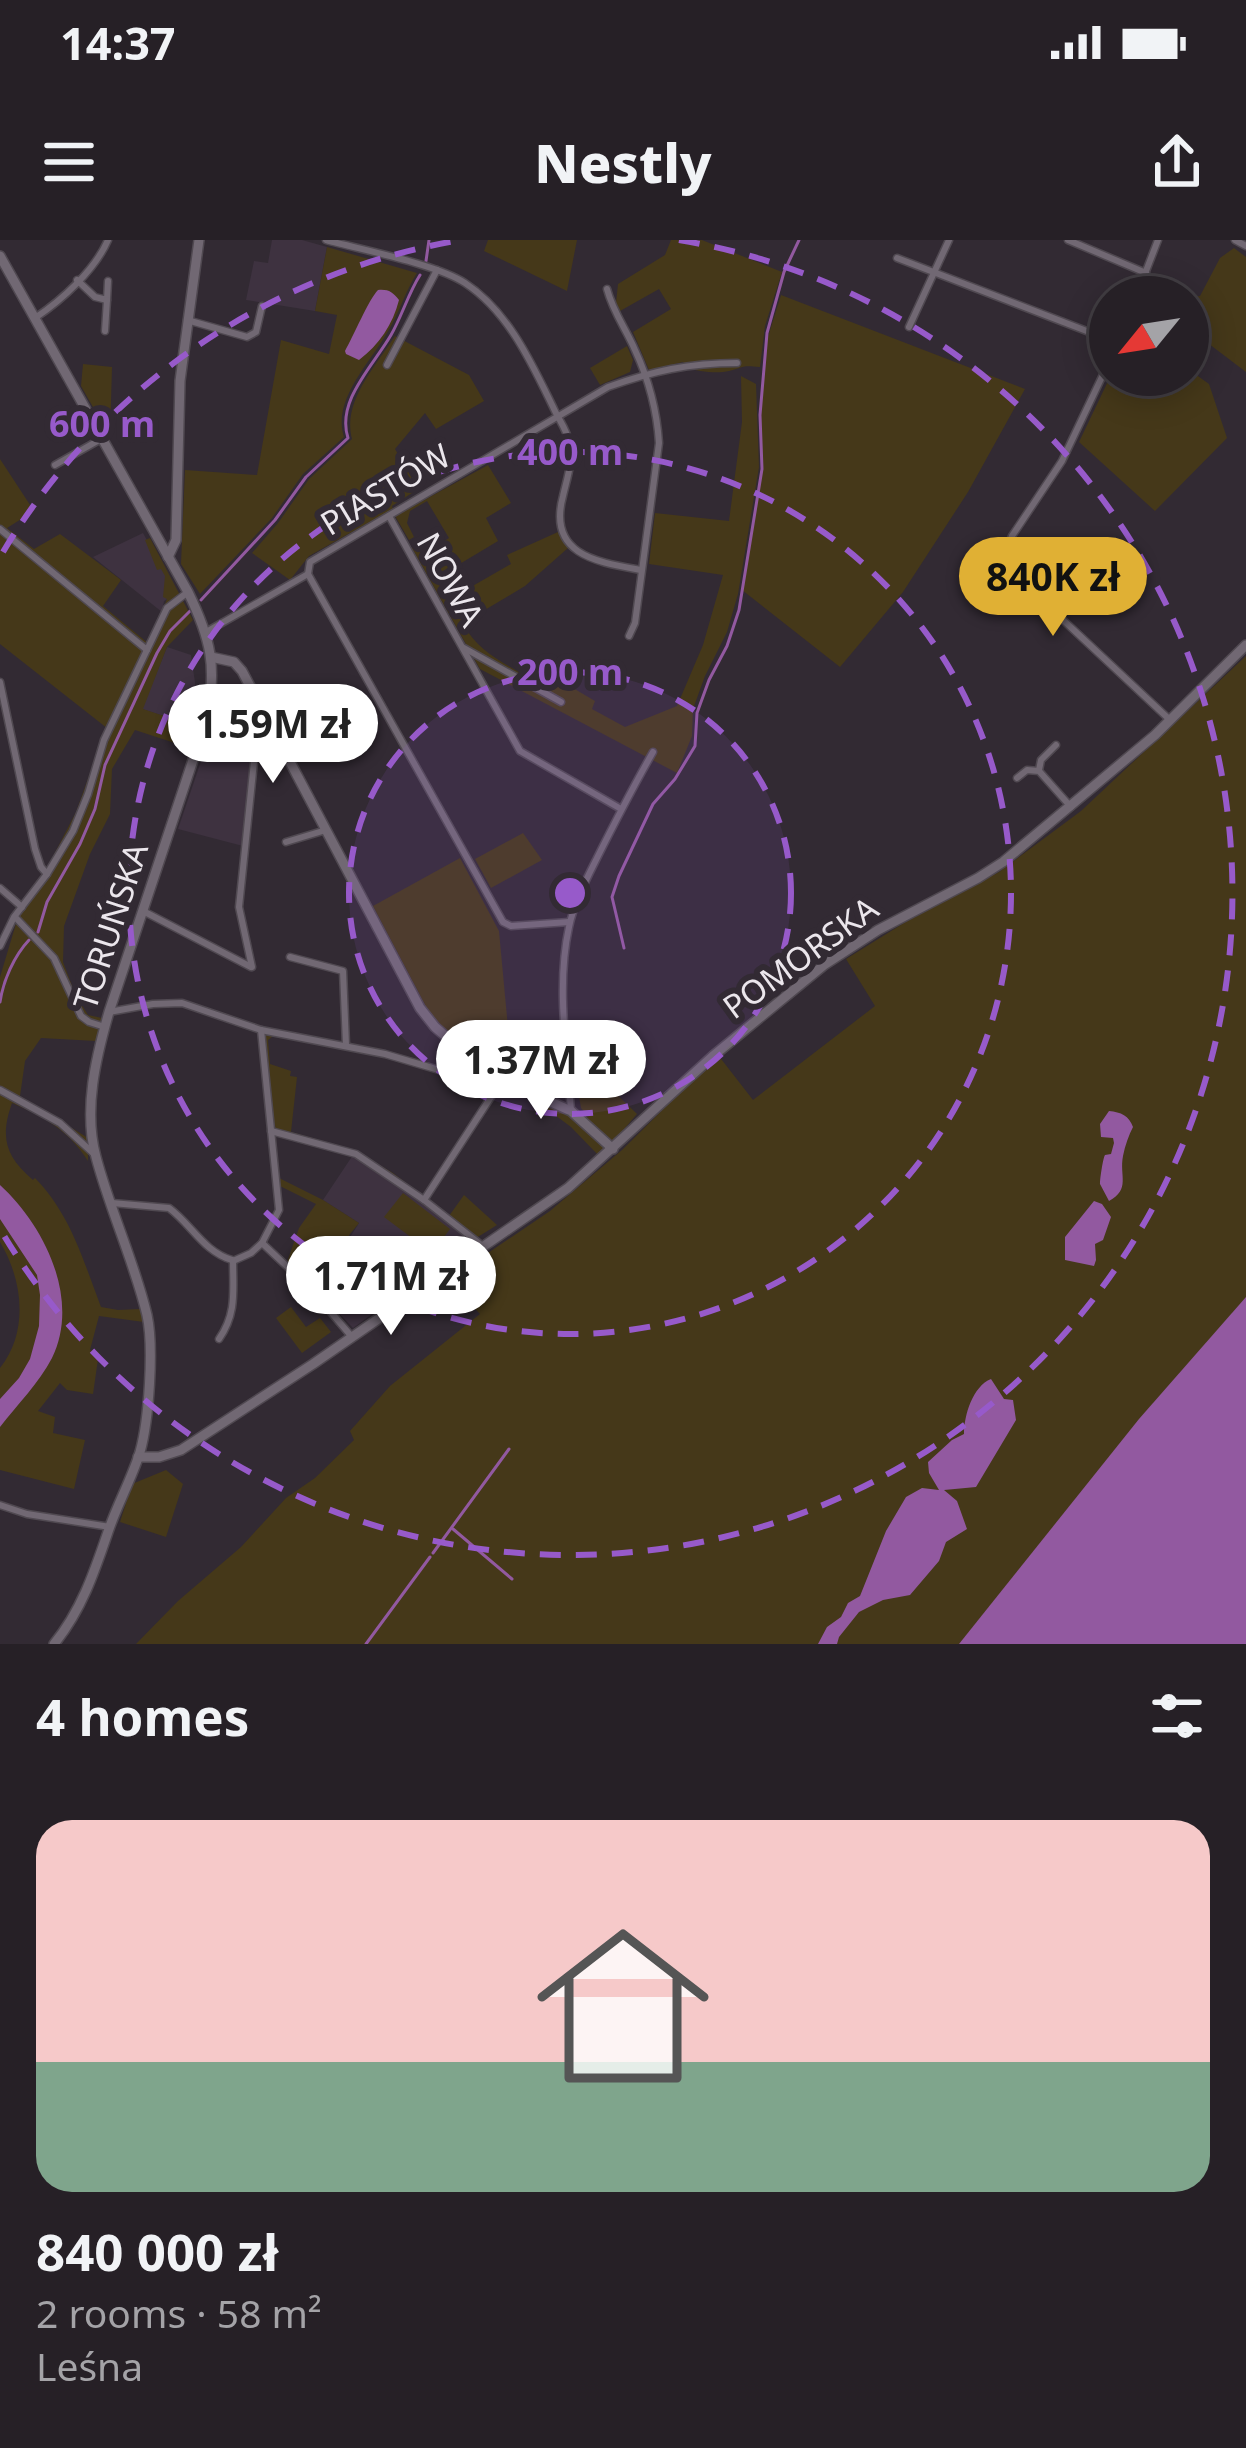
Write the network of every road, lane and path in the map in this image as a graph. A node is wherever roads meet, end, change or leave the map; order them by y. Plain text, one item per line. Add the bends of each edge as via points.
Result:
1 (108, 240) edge
2 (199, 240) edge
3 (326, 240) edge
4 (363, 240) edge
5 (949, 240) edge
6 (1068, 240) edge
7 (1158, 240) edge
8 (1235, 240) edge
9 (1246, 246) edge
10 (360, 250) junction
11 (0, 256) edge
12 (897, 258) dead end
13 (436, 271) junction
14 (934, 272) junction
15 (1146, 273) junction
16 (1145, 276) edge
17 (77, 280) junction
18 (108, 281) dead end
19 (607, 290) dead end
20 (107, 300) junction
21 (262, 306) dead end
22 (35, 318) junction
23 (187, 320) junction
24 (910, 327) dead end
25 (105, 331) dead end
26 (1089, 332) edge
27 (737, 363) dead end
28 (387, 365) dead end
29 (644, 374) junction
30 (1093, 396) edge
31 (557, 416) junction
32 (101, 439) junction
33 (55, 465) dead end
34 (389, 516) junction
35 (0, 529) edge
36 (168, 557) junction
37 (641, 570) junction
38 (308, 574) junction
39 (188, 592) junction
40 (206, 632) junction
41 (628, 636) dead end
42 (1246, 645) edge
43 (461, 647) junction
44 (147, 650) junction
45 (212, 657) junction
46 (0, 682) edge
47 (562, 703) dead end
48 (263, 711) junction
49 (1170, 720) junction
50 (1056, 745) dead end
51 (653, 752) dead end
52 (1039, 771) junction
53 (1017, 778) dead end
54 (1071, 807) junction
55 (621, 809) junction
56 (326, 830) junction
57 (286, 842) dead end
58 (47, 874) junction
59 (0, 888) edge
60 (22, 907) junction
61 (143, 911) junction
62 (14, 917) junction
63 (569, 922) junction
64 (0, 946) edge
65 (290, 957) dead end
66 (110, 1012) junction
67 (105, 1027) junction
68 (261, 1030) junction
69 (346, 1046) junction
70 (488, 1071) junction
71 (502, 1080) junction
72 (0, 1090) edge
73 (571, 1111) junction
74 (271, 1131) junction
75 (613, 1149) junction
76 (95, 1156) junction
77 (424, 1200) junction
78 (112, 1203) junction
79 (262, 1243) junction
80 (484, 1247) junction
81 (233, 1261) junction
82 (352, 1337) junction
83 (218, 1339) dead end
84 (138, 1457) junction
85 (0, 1505) edge
86 (110, 1527) junction
87 (54, 1644) edge

1 - 17 street
2 - 23 main road
3 - 10 street
4 - 10 street
5 - 14 street
6 - 15 street
7 - 15 street
8 - 9 street
10 - 13 street
11 - 22 main road, TORUŃSKA
12 - 14 street
13 - 28 street
13 - 31 street via 464,282 504,319
14 - 24 street
14 - 26 street
15 - 16 street
17 - 20 street
17 - 22 street
18 - 20 street
19 - 29 street
20 - 25 street
21 - 23 street via 248,337
22 - 32 main road, TORUŃSKA
23 - 36 main road via 176,540
27 - 29 street, PIASTÓW
29 - 31 street, PIASTÓW
29 - 37 street via 659,443
30 - 49 street via 1005,554 1047,605
31 - 34 street, PIASTÓW
31 - 37 street via 571,449 562,530 588,558
32 - 33 street
32 - 36 main road, TORUŃSKA
34 - 38 street, PIASTÓW via 310,562
34 - 43 street, NOWA
35 - 44 street
36 - 39 main road, TORUŃSKA
37 - 41 street
38 - 40 street, PIASTÓW
38 - 63 street via 503,922
39 - 40 main road, TORUŃSKA
39 - 44 street via 167,608
40 - 45 main road, TORUŃSKA
42 - 49 main road, POMORSKA
43 - 47 street
43 - 55 street, NOWA via 520,751
44 - 58 street via 73,831
45 - 48 main road via 236,664
45 - 61 main road, TORUŃSKA via 207,718
46 - 58 street
48 - 56 main road
48 - 61 street via 239,908 252,967
49 - 54 main road, POMORSKA
50 - 52 street
51 - 55 street
52 - 53 street
52 - 54 street
54 - 75 main road, POMORSKA via 987,873 824,965
55 - 63 street
56 - 57 street
56 - 70 main road via 420,1008
58 - 60 street
59 - 60 street
60 - 62 street
61 - 66 main road, TORUŃSKA
62 - 64 street
62 - 67 street via 54,958 81,1016
63 - 73 street
65 - 69 street via 343,971
66 - 67 main road, TORUŃSKA
66 - 68 street via 182,1003
67 - 76 main road, TORUŃSKA via 93,1083
68 - 69 street
68 - 74 street
69 - 70 street via 473,1080
70 - 71 main road
71 - 73 main road
71 - 77 street
72 - 76 street via 73,1132
73 - 75 main road
74 - 77 street via 356,1154
74 - 79 street via 279,1210
75 - 80 main road, POMORSKA
76 - 78 main road, TORUŃSKA
77 - 80 street
78 - 81 street via 169,1208
78 - 84 main road, TORUŃSKA via 148,1324
79 - 81 street
79 - 82 street
80 - 82 main road, POMORSKA
81 - 83 street via 232,1313
82 - 84 main road, POMORSKA via 182,1450
84 - 86 main road, TORUŃSKA
85 - 86 street
86 - 87 main road, TORUŃSKA via 79,1607

